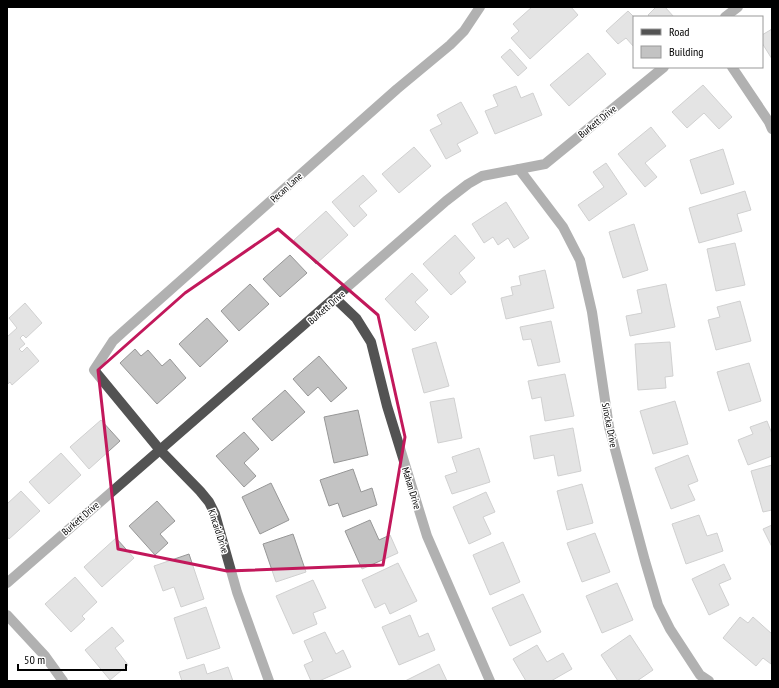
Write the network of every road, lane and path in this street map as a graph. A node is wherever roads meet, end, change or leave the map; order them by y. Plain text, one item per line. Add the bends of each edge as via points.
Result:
1 (480, 7) edge
2 (738, 7) edge
3 (726, 16) edge
4 (663, 68) edge
5 (733, 68) edge
6 (772, 129) edge
7 (519, 168) junction
8 (336, 298) junction
9 (94, 370) joint
10 (160, 450) junction
11 (7, 583) edge
12 (7, 615) edge
13 (63, 681) edge
14 (269, 681) edge
15 (490, 681) edge
16 (709, 681) edge

1 - 9 street, Pecan Lane via 464,31 450,45 391,94 113,341
2 - 3 street
4 - 7 street, Burkett Drive via 545,164
5 - 6 street
7 - 8 street, Burkett Drive via 482,176 468,184
7 - 16 street, Sirocka Drive via 562,227 580,260 592,312 609,427 644,561 658,605 670,629 700,675
8 - 10 street, Burkett Drive
8 - 15 street, Mahan Drive via 356,318 371,342 387,406 427,536
9 - 10 street, Kincaid Drive
10 - 11 street, Burkett Drive
10 - 14 street, Kincaid Drive via 200,491 215,514 237,592
12 - 13 street via 45,656

